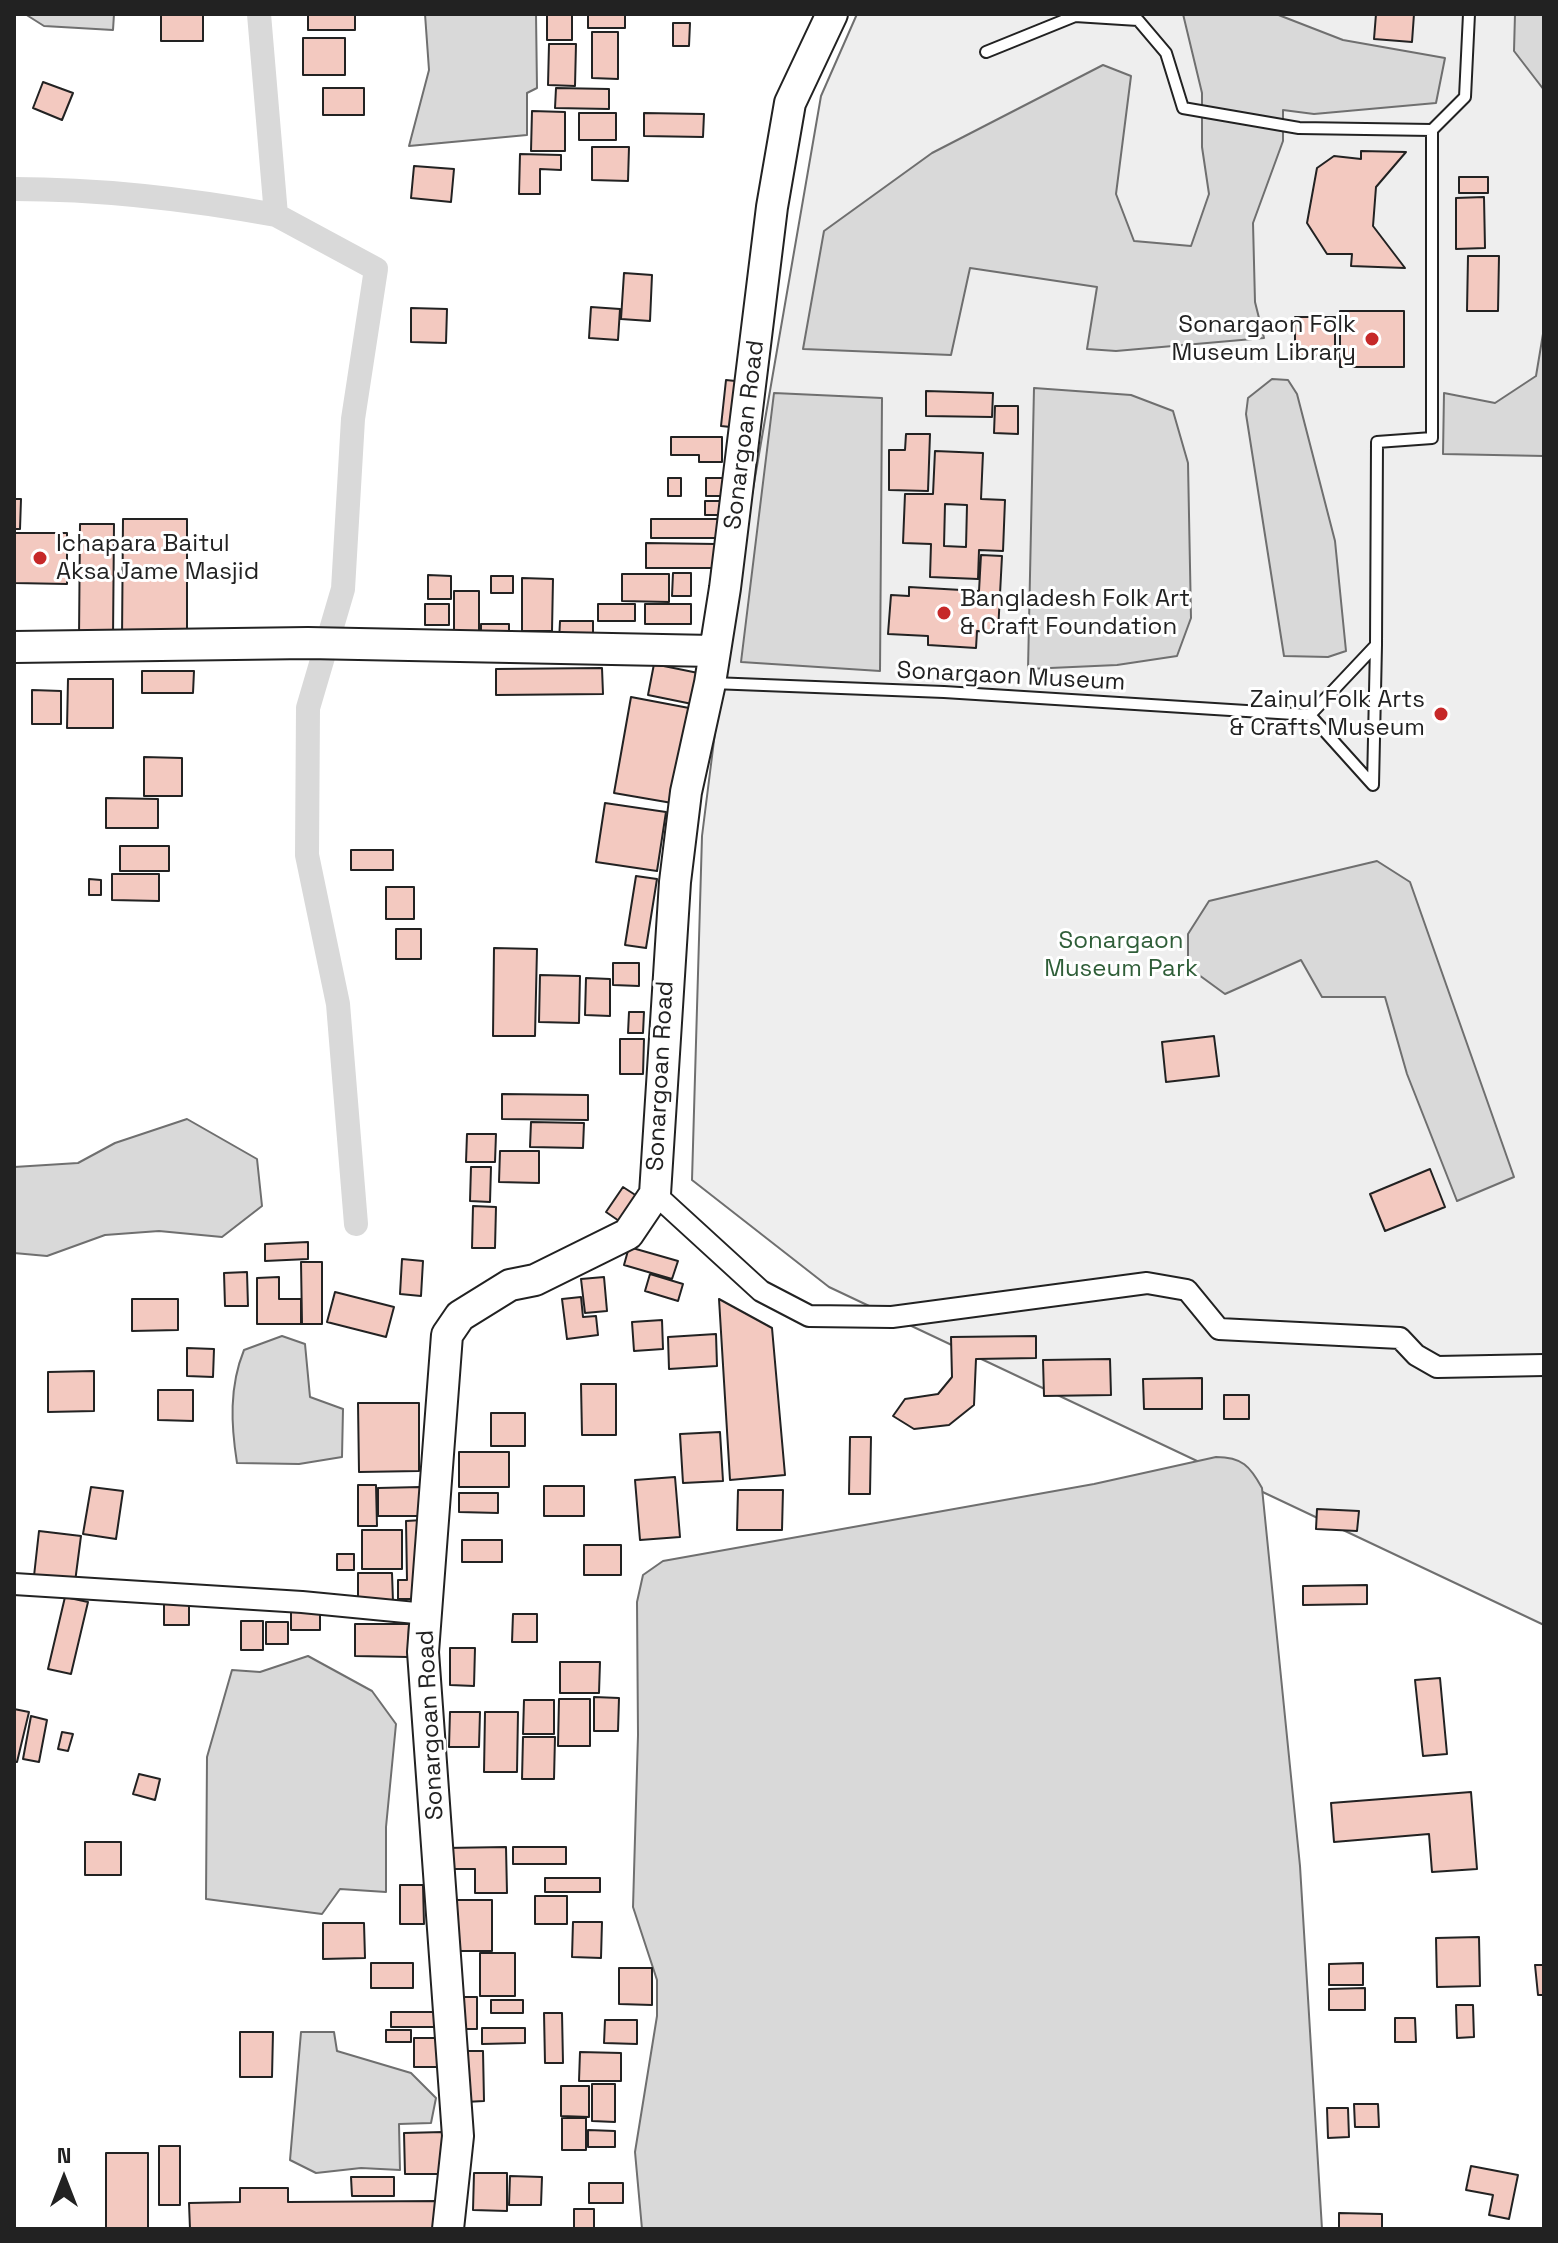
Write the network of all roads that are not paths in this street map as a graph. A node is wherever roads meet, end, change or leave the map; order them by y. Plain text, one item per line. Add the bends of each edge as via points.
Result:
1 (832, 14) edge
2 (1469, 14) edge
3 (986, 52) dead end
4 (1432, 130) junction
5 (1376, 645) junction
6 (14, 647) edge
7 (713, 651) junction
8 (710, 683) junction
9 (1310, 715) junction
10 (655, 1194) junction
11 (1544, 1365) edge
12 (14, 1584) edge
13 (426, 1614) junction
14 (448, 2229) edge

1 - 7 main road, Sonargoan Road via 790,103
2 - 4 lane via 1465,97
3 - 4 lane via 1075,16 1138,20 1166,53 1183,108 1299,128
4 - 5 lane via 1432,438 1377,442
5 - 9 lane
5 - 9 lane via 1373,785
6 - 7 main road via 308,643
7 - 8 main road, Sonargoan Road
8 - 9 lane, Sonargaon Museum
8 - 10 main road, Sonargoan Road via 686,792 675,882
10 - 11 street via 761,1291 809,1316 892,1317 1147,1283 1187,1290 1219,1329 1400,1338 1437,1367
10 - 13 main road, Sonargoan Road via 628,1234 535,1280 510,1285 460,1316 447,1335
12 - 13 street
13 - 14 main road, Sonargoan Road via 423,1652 458,2136

